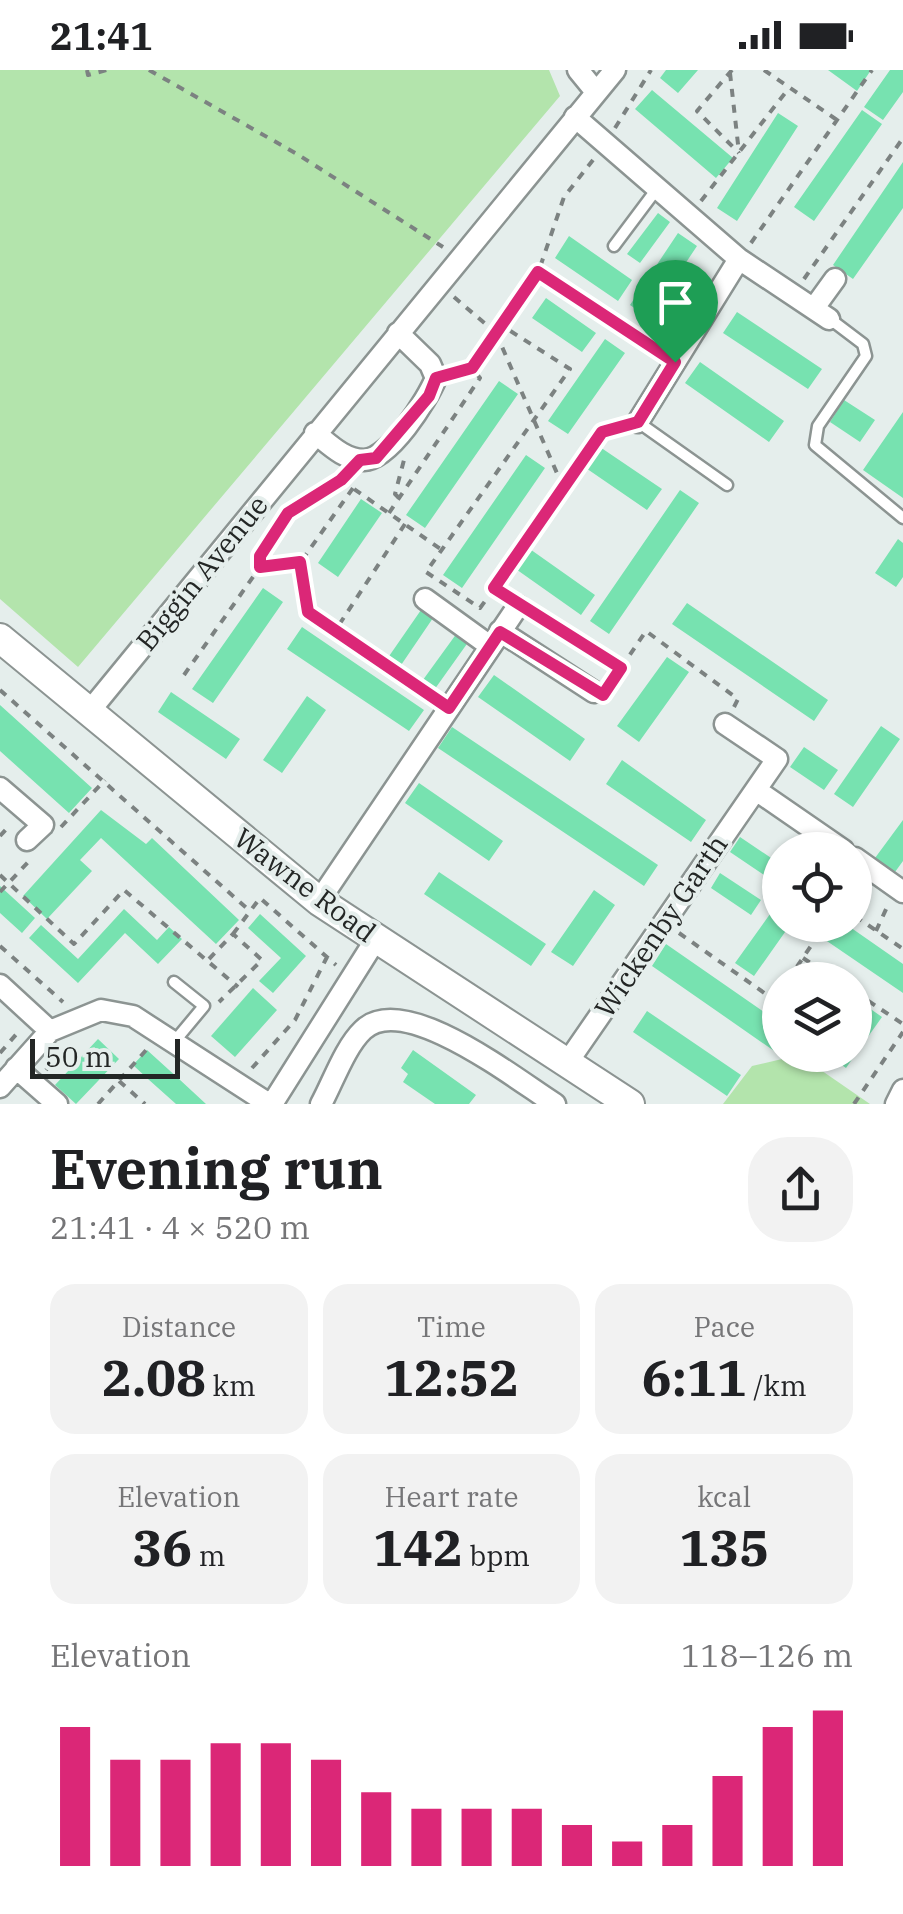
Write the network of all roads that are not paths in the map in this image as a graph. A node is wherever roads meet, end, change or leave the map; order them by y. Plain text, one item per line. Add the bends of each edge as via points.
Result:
1 (578, 70) edge
2 (615, 70) edge
3 (596, 92) junction
4 (576, 117) junction
5 (656, 190) junction
6 (614, 246) dead end
7 (740, 259) junction
8 (835, 278) dead end
9 (821, 313) junction
10 (398, 333) junction
11 (638, 422) joint
12 (316, 433) junction
13 (727, 485) dead end
14 (903, 518) edge
15 (424, 599) dead end
16 (518, 606) road end
17 (0, 638) edge
18 (495, 639) junction
19 (594, 692) road end
20 (88, 713) junction
21 (725, 724) road end
22 (0, 788) edge
23 (756, 790) junction
24 (817, 832) edge
25 (27, 840) dead end
26 (872, 870) edge
27 (901, 891) edge
28 (320, 901) junction
29 (376, 939) junction
30 (174, 982) dead end
31 (0, 985) edge
32 (50, 1031) junction
33 (167, 1038) junction
34 (567, 1062) junction
35 (16, 1068) junction
36 (0, 1087) edge
37 (903, 1090) edge
38 (57, 1104) edge
39 (271, 1104) edge
40 (320, 1104) edge
41 (555, 1104) edge
42 (630, 1104) edge
43 (896, 1104) edge

1 - 3 street
2 - 3 street, Biggin Avenue
3 - 4 street, Biggin Avenue
4 - 5 street
4 - 10 street, Biggin Avenue
5 - 6 lane
5 - 7 street
7 - 9 street
7 - 11 street
8 - 9 street
9 - 14 lane via 863,344 866,356 826,413 815,445
10 - 12 street, Biggin Avenue
10 - 12 street via 436,378 395,439 376,458 360,460
11 - 13 lane
12 - 20 street, Biggin Avenue
15 - 18 street
16 - 18 street
17 - 20 street, Wawne Road
18 - 19 street
18 - 28 street
20 - 28 street, Wawne Road
21 - 23 street, Wickenby Garth via 776,759
22 - 25 street via 43,825
23 - 24 street
23 - 34 street, Wickenby Garth
26 - 27 street
28 - 29 street, Wawne Road
29 - 34 street, Wawne Road
29 - 39 street
30 - 33 lane via 204,1006
31 - 32 street
32 - 33 street via 101,1010 132,1016
32 - 35 street
33 - 39 street
34 - 42 street, Wawne Road
35 - 36 street
35 - 38 street
37 - 43 street
40 - 41 street via 363,1030 392,1018 439,1031

